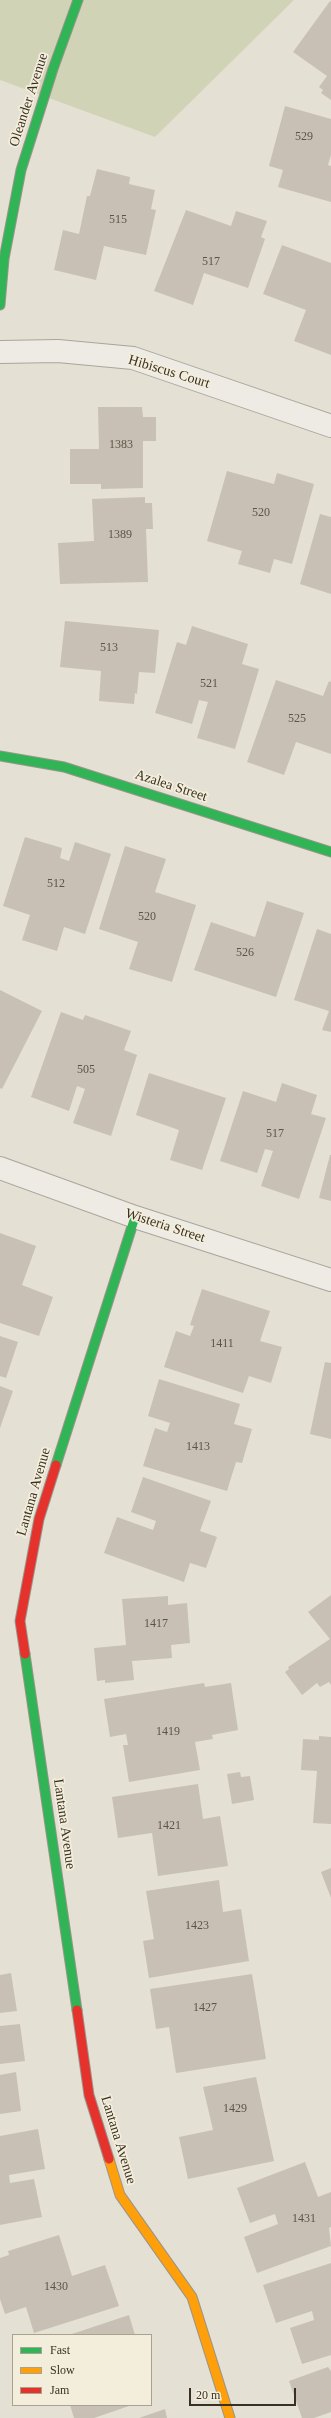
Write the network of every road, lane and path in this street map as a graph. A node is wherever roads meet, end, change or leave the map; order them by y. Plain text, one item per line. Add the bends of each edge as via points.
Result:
1 (78, 0) edge
2 (0, 305) edge
3 (0, 352) edge
4 (331, 426) edge
5 (0, 756) edge
6 (331, 852) edge
7 (0, 1168) edge
8 (135, 1217) junction
9 (331, 1280) edge
10 (230, 2418) edge

1 - 2 street, Oleander Avenue via 21,170 4,259
3 - 4 street, Hibiscus Court via 58,351 133,358
5 - 6 street, Azalea Street via 64,767
7 - 8 street, Wisteria Street
8 - 9 street, Wisteria Street
8 - 10 street, Lantana Avenue via 38,1519 20,1621 89,2094 120,2195 192,2297

